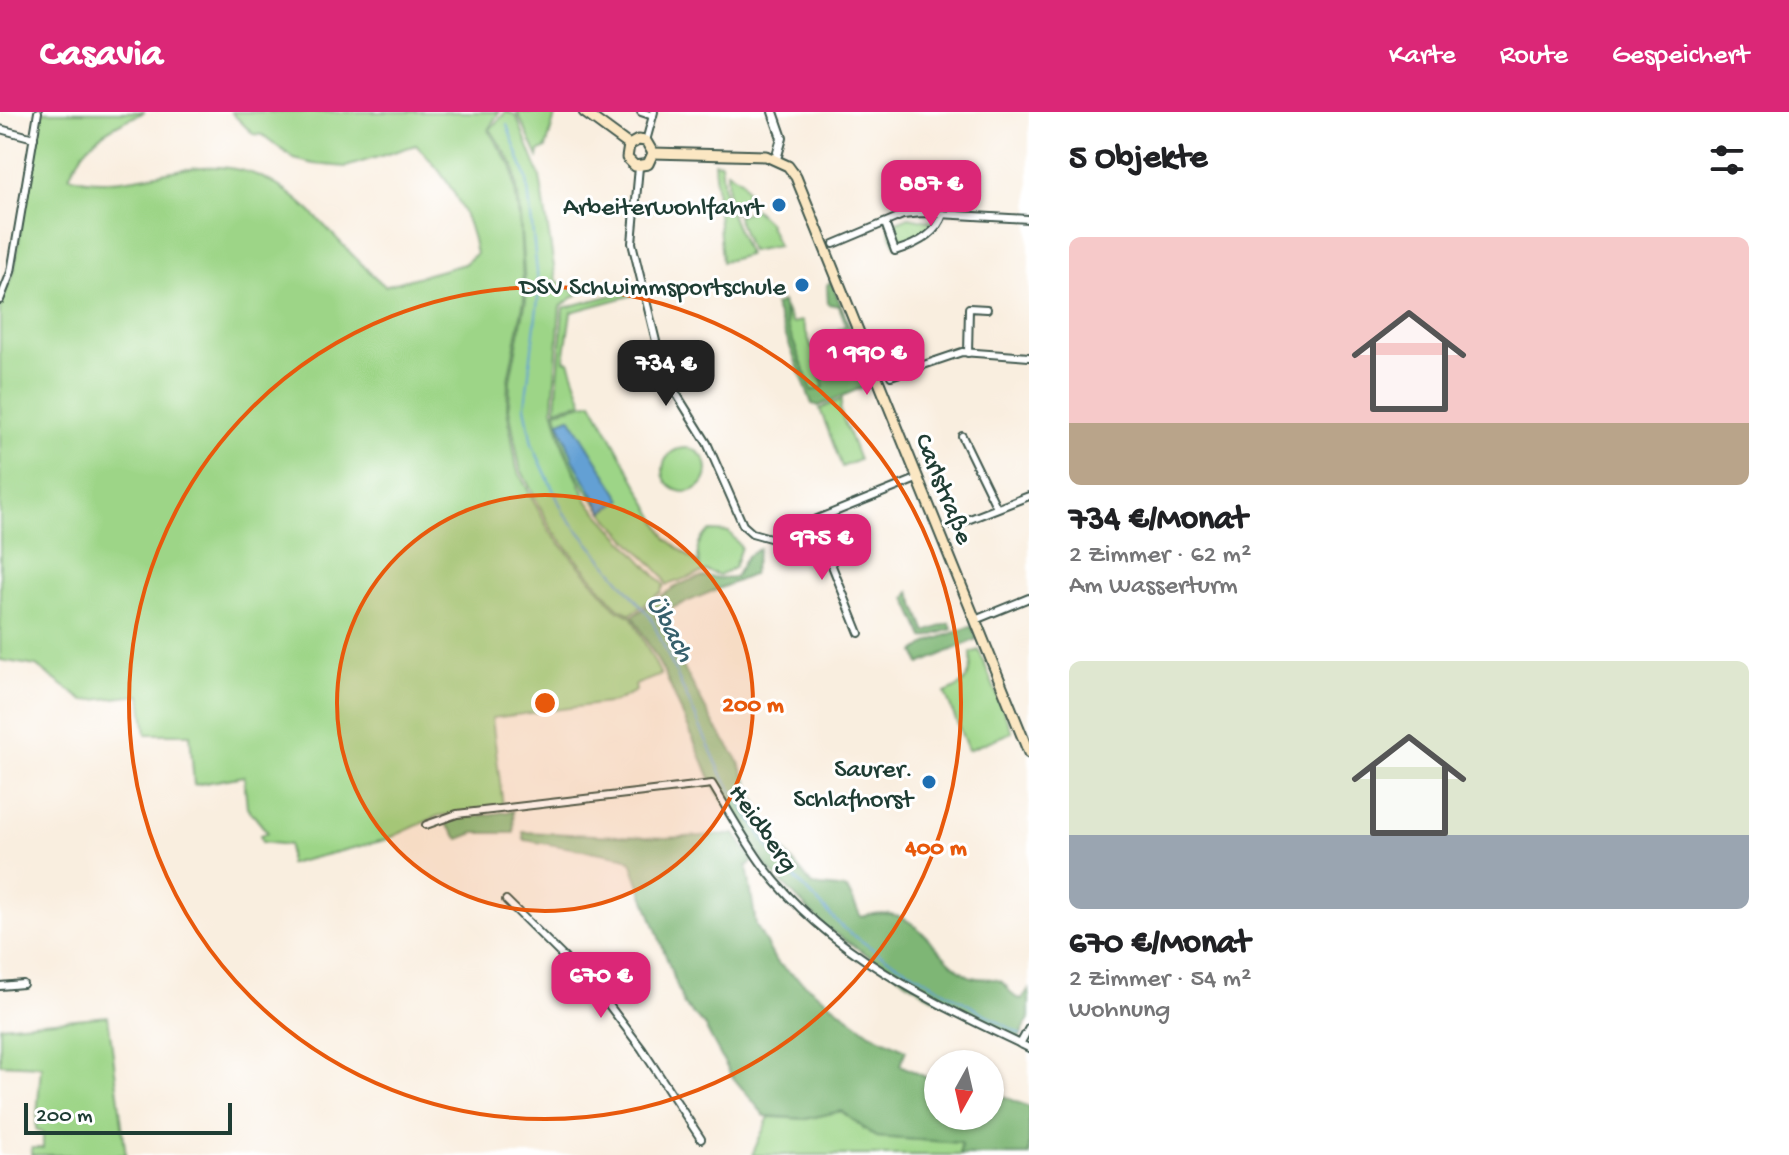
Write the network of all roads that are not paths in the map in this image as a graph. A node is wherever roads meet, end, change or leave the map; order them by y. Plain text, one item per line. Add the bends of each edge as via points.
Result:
1 (38, 112) edge
2 (584, 112) edge
3 (641, 112) edge
4 (773, 112) edge
5 (653, 114) edge
6 (0, 129) edge
7 (34, 138) junction
8 (646, 141) junction
9 (629, 145) junction
10 (653, 153) junction
11 (776, 159) junction
12 (639, 167) junction
13 (943, 214) junction
14 (1029, 219) edge
15 (885, 223) junction
16 (834, 244) dead end
17 (0, 300) edge
18 (987, 309) dead end
19 (968, 353) junction
20 (1029, 357) edge
21 (891, 376) dead end
22 (962, 436) dead end
23 (919, 478) junction
24 (1029, 496) edge
25 (997, 508) junction
26 (814, 521) junction
27 (952, 526) dead end
28 (1029, 598) edge
29 (975, 620) junction
30 (859, 633) dead end
31 (1029, 753) edge
32 (426, 825) dead end
33 (506, 900) dead end
34 (23, 984) dead end
35 (0, 986) edge
36 (1029, 1028) edge
37 (1020, 1044) junction
38 (1029, 1048) edge
39 (701, 1139) dead end

1 - 7 street
2 - 9 main road
3 - 5 street
4 - 11 street via 782,138
5 - 8 street
6 - 7 street
7 - 17 street via 11,272
8 - 9 main road
8 - 10 main road
9 - 12 main road via 627,158
10 - 11 main road
10 - 12 main road via 650,163
11 - 23 main road, Carlstraße via 796,177
12 - 26 street via 632,243 670,387 707,443 739,518 752,533 770,538
13 - 14 street
13 - 15 street via 903,215
13 - 15 street via 923,239 895,251
15 - 16 street
18 - 19 street via 969,308
19 - 20 street
19 - 21 street
22 - 25 street
23 - 26 street
23 - 29 main road, Carlstraße
24 - 25 street
25 - 27 street
26 - 30 street
28 - 29 street
29 - 31 main road, Carlstraße
32 - 37 street, Heidberg via 457,814 712,784 765,868 816,922 925,996
33 - 39 street via 599,992
34 - 35 street
36 - 37 street
37 - 38 street, Heidberg

